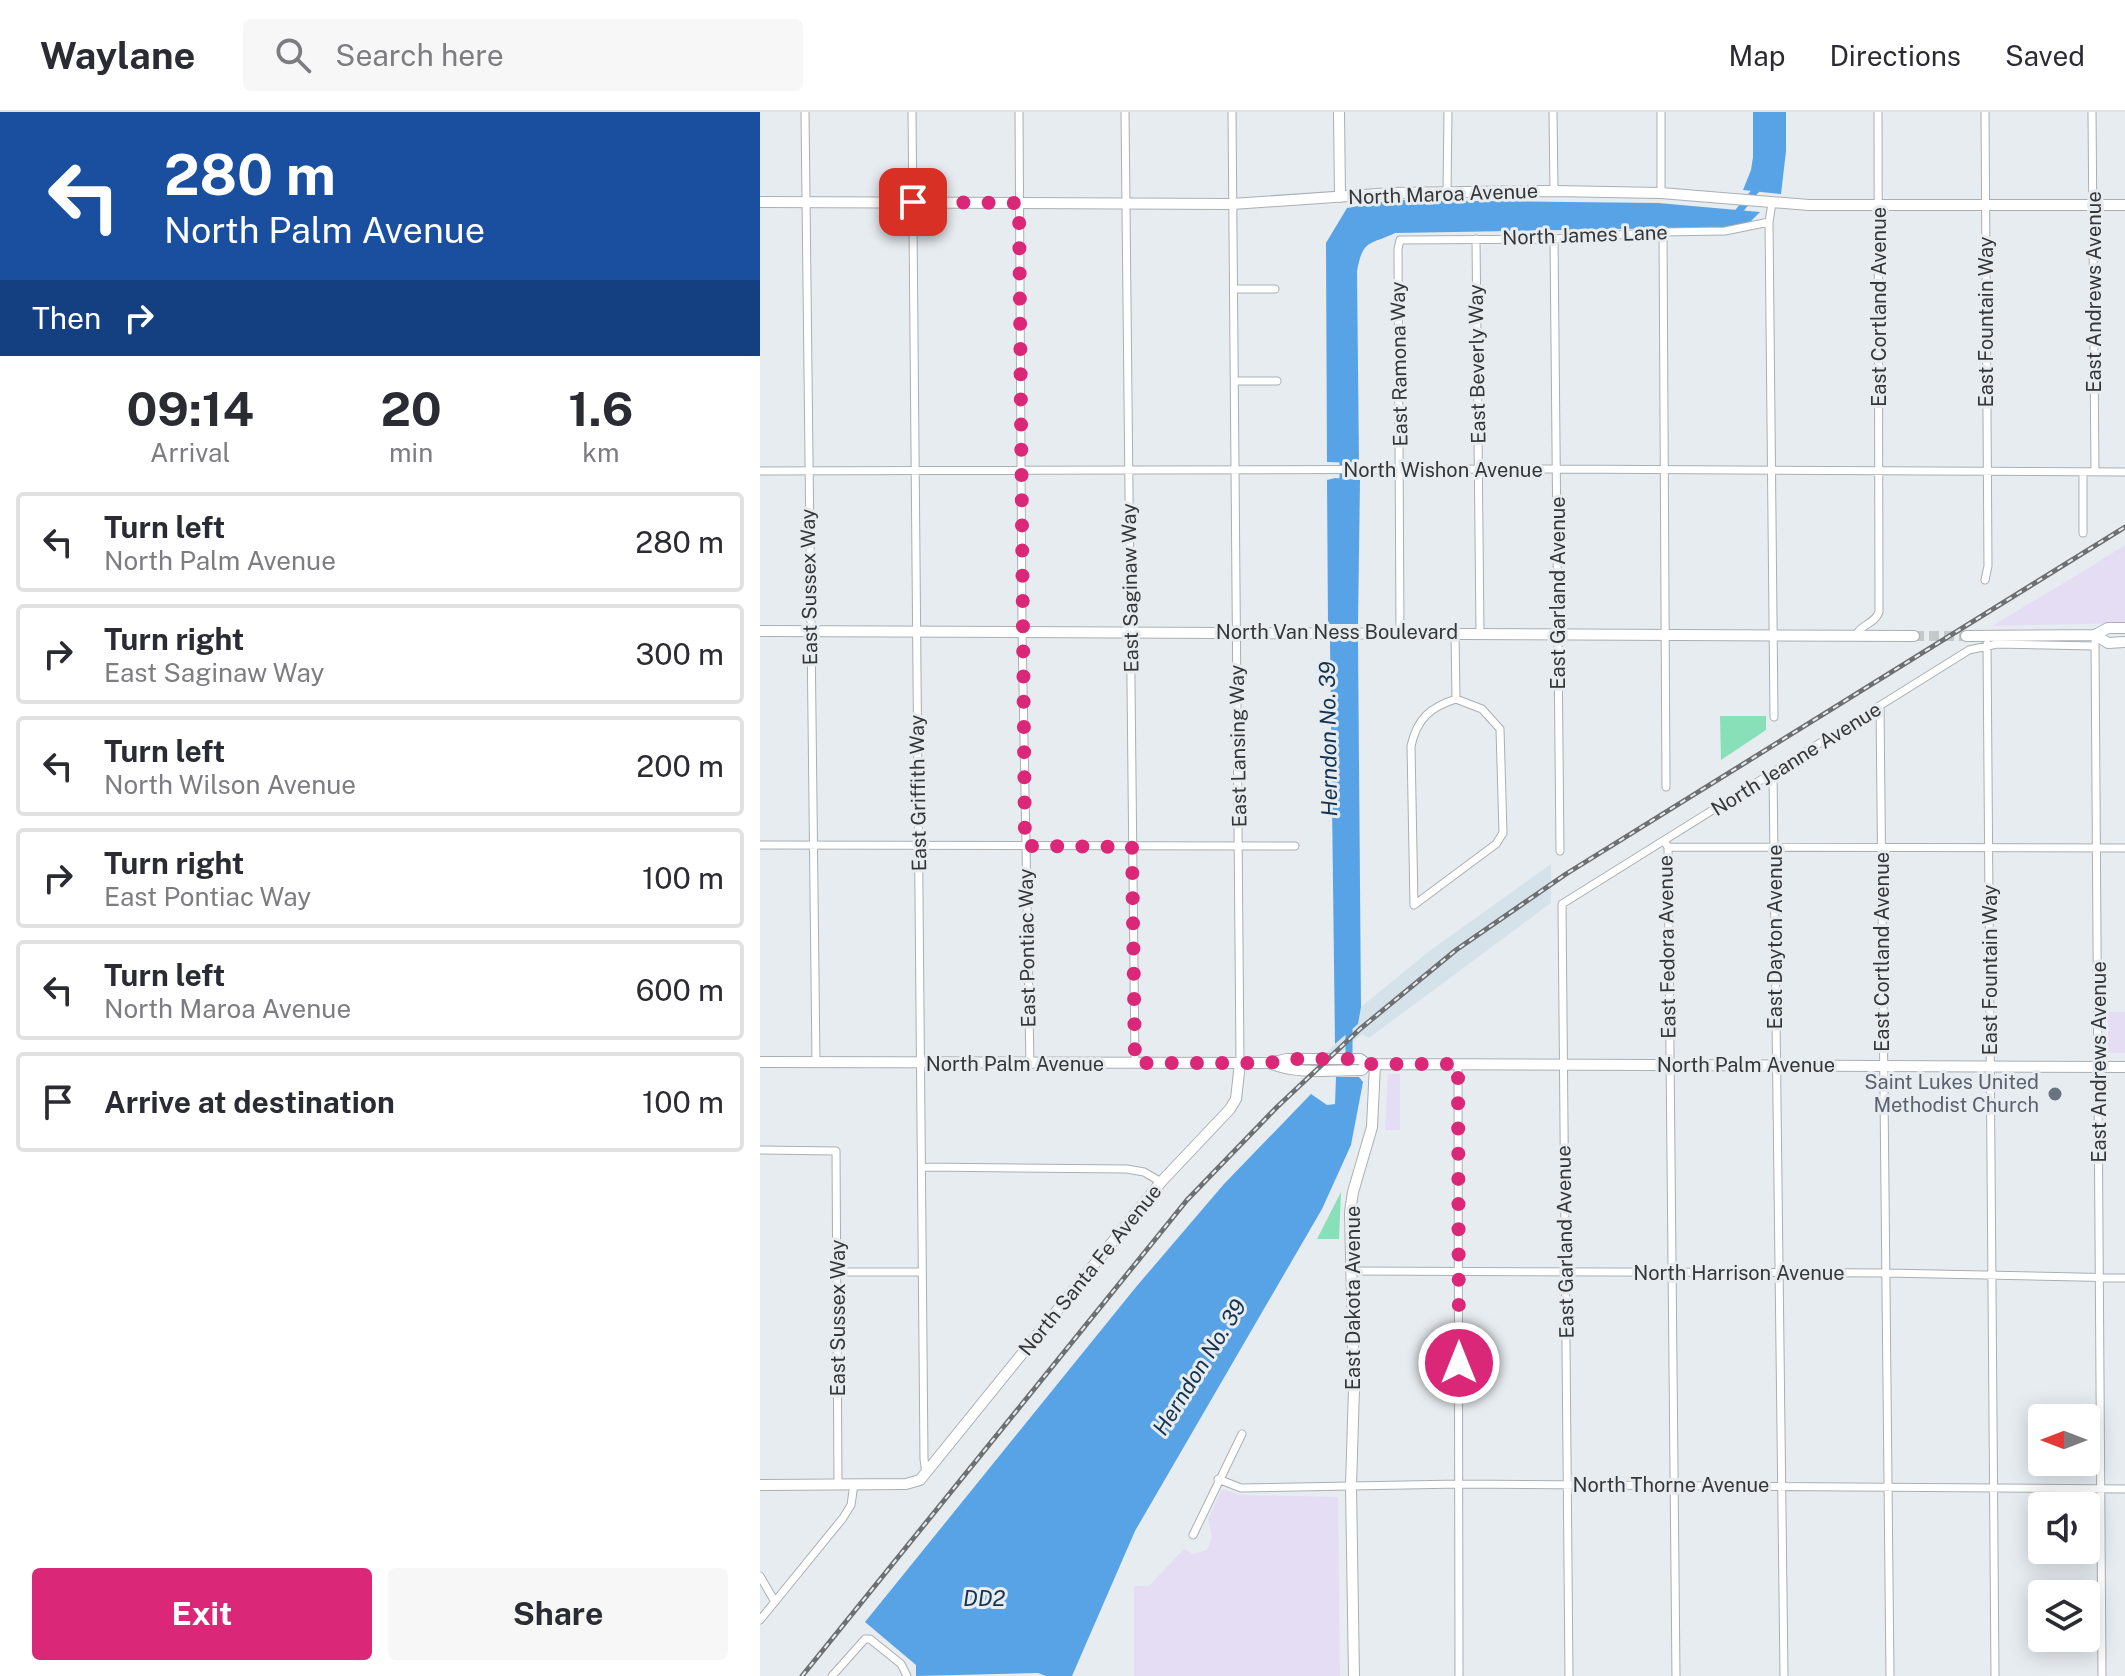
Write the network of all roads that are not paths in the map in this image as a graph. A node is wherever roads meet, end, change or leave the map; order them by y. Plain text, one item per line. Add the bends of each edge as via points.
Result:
1 (805, 112) edge
2 (912, 112) edge
3 (1019, 112) edge
4 (1125, 112) edge
5 (1232, 112) edge
6 (1339, 112) edge
7 (1448, 112) edge
8 (1553, 112) edge
9 (1661, 112) edge
10 (1878, 112) edge
11 (1985, 112) edge
12 (2092, 112) edge
13 (1554, 191) junction
14 (1447, 192) junction
15 (1661, 193) junction
16 (1340, 197) junction
17 (760, 202) edge
18 (806, 202) junction
19 (913, 202) junction
20 (1126, 202) junction
21 (1019, 203) junction
22 (1772, 203) junction
23 (1232, 204) junction
24 (2093, 204) junction
25 (1878, 205) junction
26 (1985, 205) junction
27 (2125, 205) edge
28 (1769, 222) junction
29 (1663, 232) junction
30 (1476, 239) junction
31 (1554, 239) junction
32 (1400, 240) joint
33 (1234, 289) junction
34 (1275, 289) dead end
35 (1235, 381) junction
36 (1277, 381) dead end
37 (1128, 469) junction
38 (1478, 469) junction
39 (1557, 469) junction
40 (1664, 469) junction
41 (1235, 470) junction
42 (1401, 470) junction
43 (1771, 470) junction
44 (1879, 470) junction
45 (760, 471) edge
46 (808, 471) junction
47 (914, 471) junction
48 (1021, 471) junction
49 (1987, 471) junction
50 (2083, 472) junction
51 (2095, 472) junction
52 (2125, 472) edge
53 (2083, 533) dead end
54 (1985, 580) dead end
55 (2125, 628) edge
56 (760, 631) edge
57 (809, 631) junction
58 (916, 631) junction
59 (1022, 631) junction
60 (1130, 632) junction
61 (1236, 632) junction
62 (1400, 632) junction
63 (1455, 632) junction
64 (1480, 632) junction
65 (1559, 633) junction
66 (1665, 633) junction
67 (1773, 634) junction
68 (1857, 634) junction
69 (1914, 636) tunnel mouth
70 (1966, 636) tunnel mouth
71 (2058, 636) junction
72 (2095, 641) junction
73 (2125, 642) edge
74 (2039, 643) junction
75 (1987, 644) junction
76 (1456, 699) junction
77 (1880, 706) junction
78 (1774, 717) dead end
79 (1773, 773) junction
80 (1666, 787) dead end
81 (1666, 844) junction
82 (760, 845) edge
83 (812, 845) junction
84 (919, 845) junction
85 (1025, 846) junction
86 (1295, 846) dead end
87 (1132, 847) junction
88 (1239, 847) junction
89 (2097, 847) junction
90 (1774, 848) junction
91 (1882, 848) junction
92 (1990, 848) junction
93 (2125, 848) edge
94 (1560, 851) dead end
95 (1562, 904) joint
96 (760, 1062) edge
97 (816, 1063) junction
98 (1135, 1063) junction
99 (1240, 1063) junction
100 (1366, 1064) junction
101 (1458, 1064) junction
102 (1561, 1064) junction
103 (921, 1065) junction
104 (1030, 1065) junction
105 (1669, 1065) junction
106 (1776, 1065) junction
107 (1883, 1065) junction
108 (1990, 1066) junction
109 (2098, 1066) junction
110 (2125, 1067) edge
111 (760, 1150) edge
112 (923, 1167) junction
113 (1161, 1182) junction
114 (1353, 1271) junction
115 (838, 1272) junction
116 (922, 1272) junction
117 (1458, 1272) junction
118 (1567, 1273) junction
119 (1887, 1273) junction
120 (1672, 1274) junction
121 (1778, 1274) junction
122 (1993, 1275) junction
123 (2101, 1278) junction
124 (2125, 1278) edge
125 (1242, 1434) dead end
126 (926, 1474) junction
127 (1218, 1479) junction
128 (838, 1484) junction
129 (854, 1484) junction
130 (1459, 1484) junction
131 (760, 1485) edge
132 (1568, 1485) junction
133 (1673, 1485) junction
134 (1780, 1485) junction
135 (1351, 1486) junction
136 (1890, 1486) junction
137 (1994, 1488) junction
138 (2102, 1489) junction
139 (2125, 1489) edge
140 (1193, 1535) dead end
141 (760, 1576) edge
142 (775, 1602) junction
143 (760, 1620) edge
144 (832, 1676) edge
145 (907, 1676) edge
146 (1354, 1676) edge
147 (1459, 1676) edge
148 (1569, 1676) edge
149 (1676, 1676) edge
150 (1784, 1676) edge
151 (1890, 1676) edge
152 (1995, 1676) edge
153 (2102, 1676) edge

1 - 18 street, East Sussex Way
2 - 19 street, East Griffith Way
3 - 21 street, East Pontiac Way
4 - 20 street, East Saginaw Way
5 - 23 street, East Lansing Way
6 - 16 street
7 - 14 street
8 - 13 street
9 - 15 street
10 - 25 street, East Cortland Avenue
11 - 26 street, East Fountain Way
12 - 24 street, East Andrews Avenue
13 - 14 street, North Maroa Avenue
13 - 15 street, North Maroa Avenue
14 - 16 street, North Maroa Avenue
15 - 22 street, North Maroa Avenue
16 - 23 street, North Maroa Avenue
17 - 18 street, North Maroa Avenue
18 - 19 street, North Maroa Avenue
18 - 46 street, East Sussex Way
19 - 21 street, North Maroa Avenue
19 - 47 street, East Griffith Way
20 - 21 street, North Maroa Avenue
20 - 23 street, North Maroa Avenue
20 - 37 street, East Saginaw Way
21 - 48 street, East Pontiac Way
22 - 25 street, North Maroa Avenue
22 - 28 street
23 - 33 street, East Lansing Way
24 - 26 street, North Maroa Avenue
24 - 27 street, North Maroa Avenue
24 - 51 street, East Andrews Avenue
25 - 26 street, North Maroa Avenue
25 - 44 street, East Cortland Avenue
26 - 49 street, East Fountain Way
28 - 29 street, North James Lane via 1725,231
28 - 43 street
29 - 31 street, North James Lane
29 - 40 street
30 - 31 street, North James Lane
30 - 32 street, North James Lane
30 - 38 street, East Beverly Way
31 - 39 street, East Garland Avenue
32 - 42 street, East Ramona Way
33 - 34 street
33 - 35 street, East Lansing Way
35 - 36 street
35 - 41 street, East Lansing Way
37 - 41 street, North Wishon Avenue
37 - 48 street, North Wishon Avenue
37 - 60 street, East Saginaw Way
38 - 39 street, North Wishon Avenue
38 - 42 street, North Wishon Avenue
38 - 64 street, East Beverly Way
39 - 40 street, North Wishon Avenue
39 - 65 street, East Garland Avenue
40 - 43 street, North Wishon Avenue
40 - 66 street
41 - 42 street, North Wishon Avenue
41 - 61 street, East Lansing Way
42 - 62 street, East Ramona Way
43 - 44 street, North Wishon Avenue
43 - 67 street
44 - 49 street, North Wishon Avenue
44 - 68 street, East Cortland Avenue via 1879,612
45 - 46 street, North Wishon Avenue
46 - 47 street, North Wishon Avenue
46 - 57 street, East Sussex Way
47 - 48 street, North Wishon Avenue
47 - 58 street, East Griffith Way
48 - 59 street, East Pontiac Way
49 - 50 street, North Wishon Avenue
49 - 54 street, East Fountain Way
50 - 51 street, North Wishon Avenue
50 - 53 street
51 - 52 street, North Wishon Avenue
55 - 72 street via 2108,628
56 - 57 street, North Van Ness Boulevard
57 - 58 street, North Van Ness Boulevard
57 - 83 street, East Sussex Way
58 - 59 street, North Van Ness Boulevard
58 - 84 street, East Griffith Way
59 - 60 street, North Van Ness Boulevard
59 - 85 street, East Pontiac Way
60 - 61 street, North Van Ness Boulevard
60 - 87 street, East Saginaw Way
61 - 62 street, North Van Ness Boulevard
61 - 88 street, East Lansing Way
62 - 63 street, North Van Ness Boulevard
63 - 64 street, North Van Ness Boulevard
63 - 76 street
64 - 65 street, North Van Ness Boulevard
65 - 66 street, North Van Ness Boulevard
65 - 94 street, East Garland Avenue
66 - 67 street, North Van Ness Boulevard
66 - 80 street
67 - 68 street, North Van Ness Boulevard
67 - 78 street
68 - 69 street, North Van Ness Boulevard
70 - 71 street
71 - 72 street
71 - 74 street, North Jeanne Avenue
72 - 73 street
72 - 74 street, North Jeanne Avenue
72 - 89 street, East Andrews Avenue
74 - 75 street, North Jeanne Avenue
75 - 77 street, North Jeanne Avenue
75 - 92 street, East Fountain Way
76 - 76 street via 1427,713 1415,728 1411,746 1414,905 1496,844 1503,833 1500,729 1482,709
77 - 79 street, North Jeanne Avenue
77 - 91 street, East Cortland Avenue
79 - 81 street, North Jeanne Avenue
79 - 90 street, East Dayton Avenue
81 - 90 street
81 - 95 street, North Jeanne Avenue
81 - 105 street, East Fedora Avenue
82 - 83 street
83 - 84 street
83 - 97 street, East Sussex Way
84 - 85 street
84 - 103 street, East Griffith Way
85 - 87 street
85 - 104 street, East Pontiac Way
86 - 88 street
87 - 88 street
87 - 98 street, East Saginaw Way
88 - 99 street, East Lansing Way
89 - 92 street
89 - 93 street
89 - 109 street, East Andrews Avenue
90 - 91 street
90 - 106 street, East Dayton Avenue
91 - 92 street
91 - 107 street, East Cortland Avenue
92 - 108 street, East Fountain Way
95 - 102 street, East Garland Avenue
96 - 97 street, North Palm Avenue
97 - 103 street, North Palm Avenue
98 - 99 street, North Palm Avenue
98 - 104 street, North Palm Avenue
99 - 100 street, North Palm Avenue via 1269,1063 1286,1070
99 - 113 street, North Santa Fe Avenue via 1230,1109
100 - 101 street, North Palm Avenue
100 - 114 street, East Dakota Avenue via 1372,1127 1350,1212
101 - 102 street, North Palm Avenue
101 - 117 street
102 - 105 street, North Palm Avenue
102 - 118 street, East Garland Avenue
103 - 104 street, North Palm Avenue
103 - 112 street, East Griffith Way
105 - 106 street, North Palm Avenue
105 - 120 street, East Fedora Avenue
106 - 107 street, North Palm Avenue
106 - 121 street, East Dayton Avenue
107 - 108 street, North Palm Avenue
107 - 119 street, East Cortland Avenue
108 - 109 street, North Palm Avenue
108 - 122 street, East Fountain Way
109 - 110 street, North Palm Avenue
109 - 123 street, East Andrews Avenue
111 - 115 street, East Sussex Way via 836,1151
112 - 113 street via 1127,1169
112 - 116 street, East Griffith Way
113 - 126 street, North Santa Fe Avenue
114 - 117 street, North Harrison Avenue
114 - 135 street, East Dakota Avenue
115 - 116 street
115 - 128 street, East Sussex Way
116 - 126 street, East Griffith Way
117 - 118 street, North Harrison Avenue
117 - 130 street
118 - 120 street, North Harrison Avenue
118 - 132 street, East Garland Avenue
119 - 121 street, North Harrison Avenue
119 - 122 street, North Harrison Avenue
119 - 136 street, East Cortland Avenue
120 - 121 street, North Harrison Avenue
120 - 133 street, East Fedora Avenue
121 - 134 street, East Dayton Avenue
122 - 123 street, North Harrison Avenue
122 - 137 street, East Fountain Way
123 - 124 street, North Harrison Avenue
123 - 138 street, East Andrews Avenue
125 - 127 street
126 - 129 street via 906,1484
127 - 135 street, North Thorne Avenue via 1241,1488
127 - 140 street
128 - 129 street
128 - 131 street
129 - 142 street via 848,1511
130 - 132 street, North Thorne Avenue
130 - 135 street, North Thorne Avenue
130 - 147 street
132 - 133 street, North Thorne Avenue
132 - 148 street, East Garland Avenue
133 - 134 street, North Thorne Avenue
133 - 149 street, East Fedora Avenue
134 - 136 street, North Thorne Avenue
134 - 150 street, East Dayton Avenue
135 - 146 street, East Dakota Avenue
136 - 137 street, North Thorne Avenue
136 - 151 street, East Cortland Avenue
137 - 138 street, North Thorne Avenue
137 - 152 street, East Fountain Way
138 - 139 street, North Thorne Avenue
138 - 153 street, East Andrews Avenue
141 - 142 street
142 - 143 street
144 - 145 street via 865,1639 901,1664

